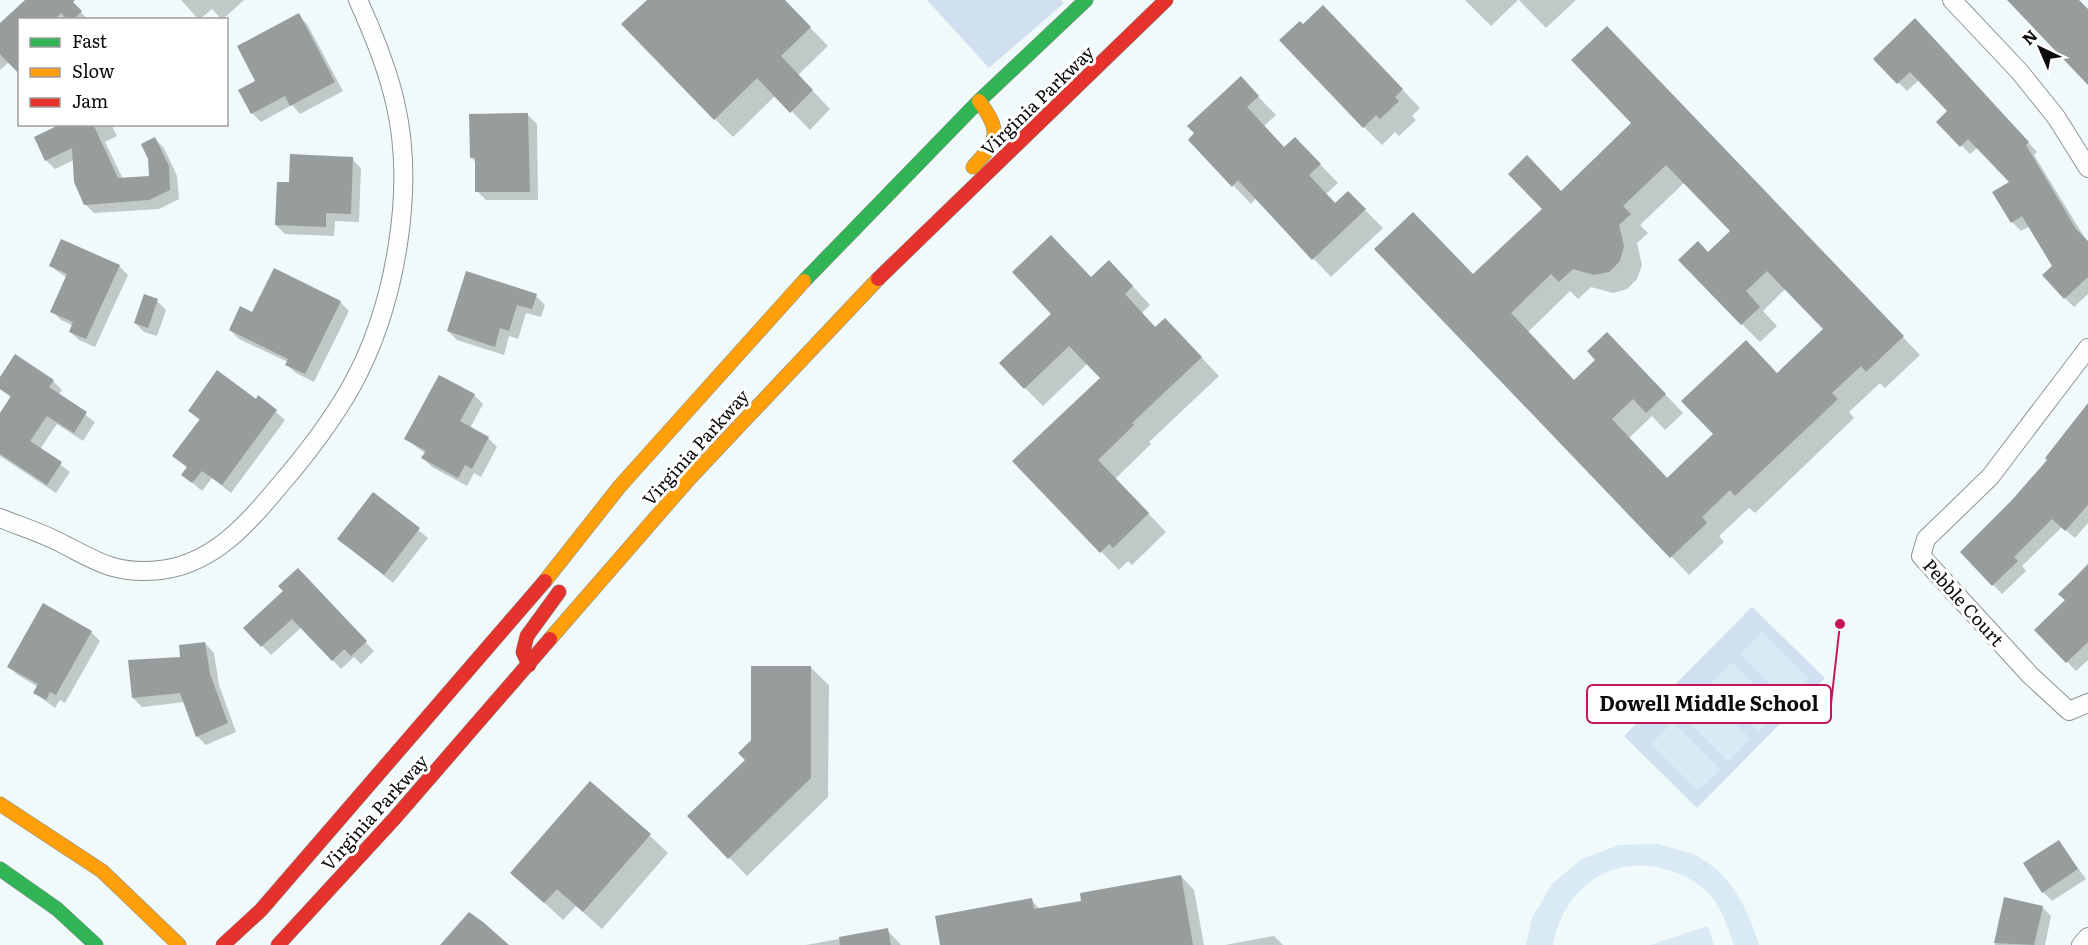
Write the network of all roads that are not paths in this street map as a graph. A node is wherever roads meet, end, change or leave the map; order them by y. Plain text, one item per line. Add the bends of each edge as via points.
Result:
1 (358, 0) edge
2 (1086, 0) edge
3 (1166, 0) edge
4 (1953, 0) edge
5 (979, 101) junction
6 (2088, 168) edge
7 (918, 241) junction
8 (2088, 348) edge
9 (620, 486) junction
10 (620, 511) dead end
11 (0, 518) edge
12 (569, 578) dead end
13 (529, 665) junction
14 (2088, 703) edge
15 (0, 804) edge
16 (0, 869) edge
17 (2088, 937) edge
18 (96, 945) edge
19 (179, 945) edge
20 (223, 945) edge
21 (278, 945) edge
22 (2081, 945) edge

1 - 11 street via 375,37 395,104 403,176 398,251 380,323 351,387 303,458 253,518 228,541 194,561 162,570 127,571 102,566 57,541
2 - 5 main road, Virginia Parkway
3 - 7 main road, Virginia Parkway
4 - 6 street via 2056,117
5 - 7 main road via 997,130 993,145 928,214
5 - 9 main road, Virginia Parkway via 812,272
7 - 13 main road, Virginia Parkway via 698,469
8 - 14 street, Pebble Court via 1990,477 1926,539 1921,556 2037,682 2069,711
9 - 10 main road
9 - 20 main road, Virginia Parkway via 506,629 261,910
12 - 13 main road via 527,636 523,652
13 - 21 main road, Virginia Parkway
15 - 19 main road via 102,872
16 - 18 main road via 57,909
17 - 22 street

